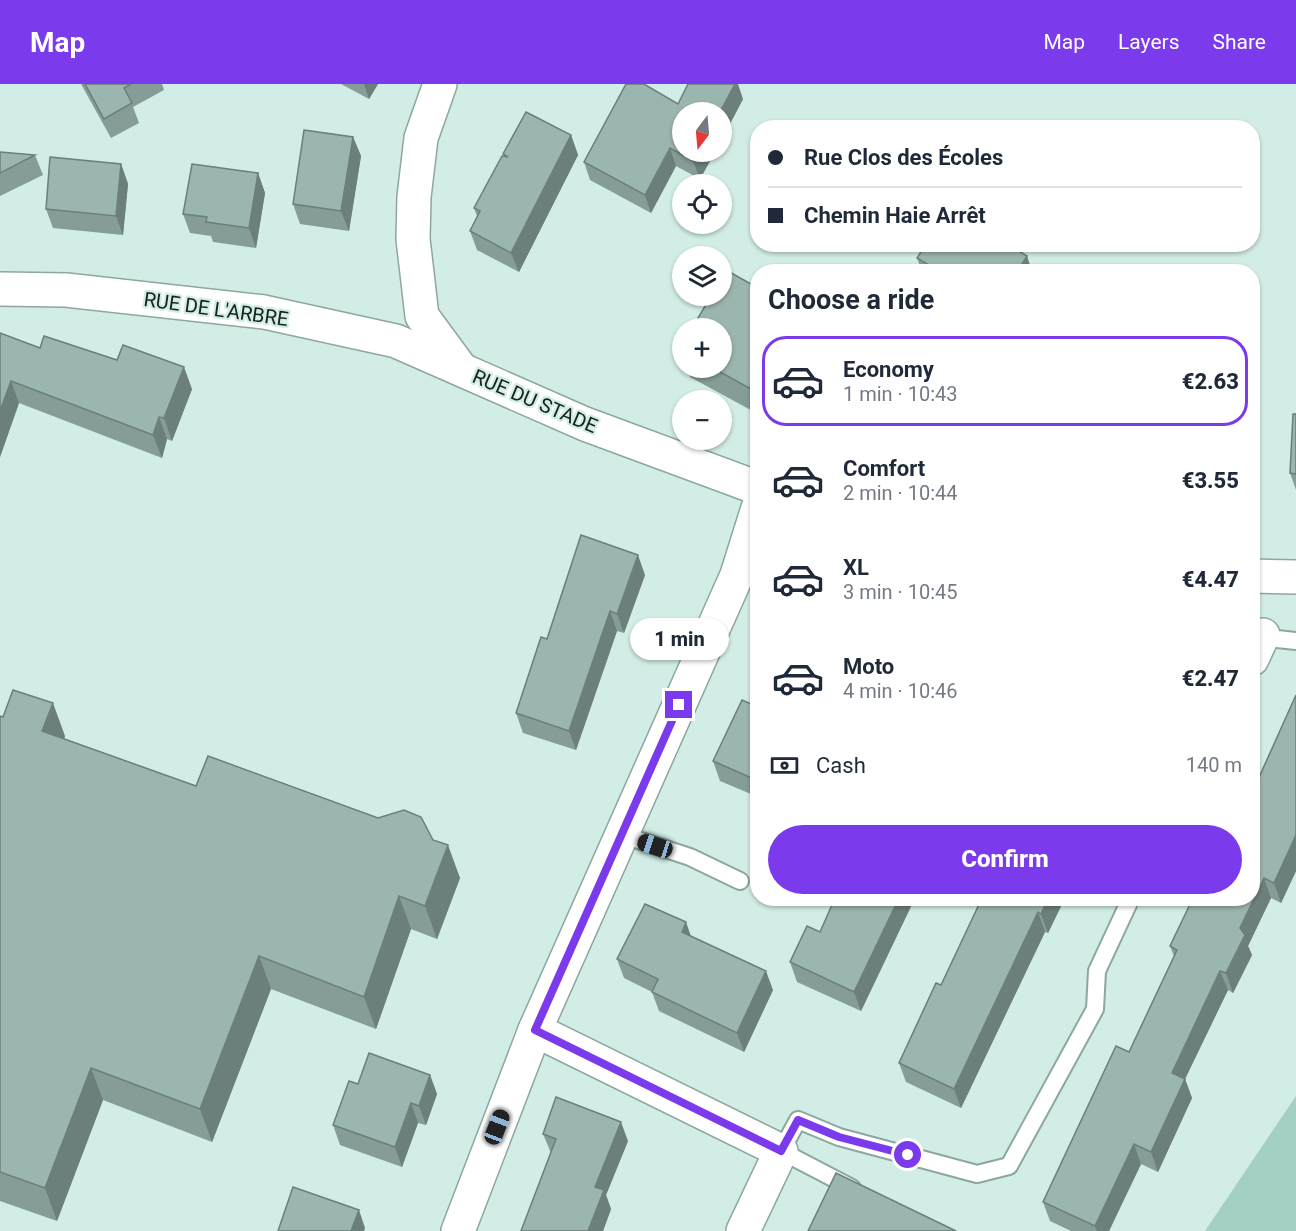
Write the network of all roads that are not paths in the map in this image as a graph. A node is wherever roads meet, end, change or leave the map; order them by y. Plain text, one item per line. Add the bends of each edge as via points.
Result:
1 (440, 84) edge
2 (0, 289) edge
3 (461, 369) junction
4 (750, 485) edge
5 (750, 534) edge
6 (1260, 576) edge
7 (1296, 577) edge
8 (1296, 641) edge
9 (1260, 642) edge
10 (620, 834) junction
11 (740, 881) dead end
12 (1127, 906) edge
13 (535, 1030) junction
14 (781, 1151) junction
15 (864, 1194) edge
16 (458, 1231) edge
17 (743, 1231) edge

1 - 3 street, RUE DU STADE via 421,138 413,239 422,316
2 - 3 street, RUE DE L'ARBRE via 66,290 264,312 396,341
3 - 4 street, RUE DU STADE via 585,424
5 - 10 street via 737,575
6 - 7 street
8 - 9 lane
10 - 11 lane via 690,857
10 - 13 street
12 - 14 lane via 1097,970 1095,1009 1009,1166 977,1174 839,1137 798,1120
13 - 14 street
13 - 16 street
14 - 15 lane
14 - 17 street

